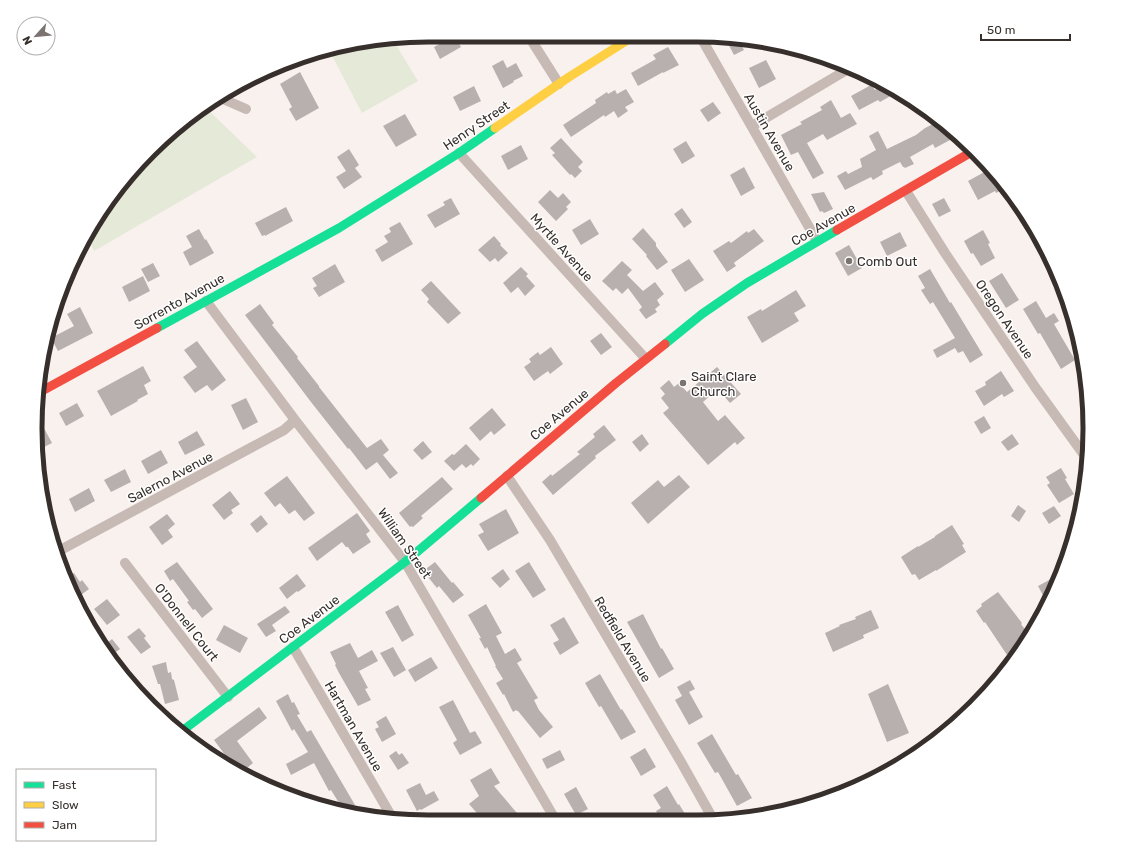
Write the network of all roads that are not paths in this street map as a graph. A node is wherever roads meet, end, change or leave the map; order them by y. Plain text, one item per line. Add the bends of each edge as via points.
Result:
1 (532, 42) edge
2 (625, 42) edge
3 (704, 42) edge
4 (845, 71) edge
5 (559, 84) junction
6 (225, 100) edge
7 (246, 109) dead end
8 (752, 126) junction
9 (459, 153) junction
10 (969, 154) edge
11 (906, 191) junction
12 (330, 232) joint
13 (817, 241) junction
14 (206, 301) junction
15 (645, 358) junction
16 (44, 387) edge
17 (295, 420) junction
18 (1082, 452) edge
19 (507, 476) junction
20 (62, 550) edge
21 (405, 562) junction
22 (125, 563) dead end
23 (292, 647) junction
24 (228, 696) junction
25 (186, 729) edge
26 (389, 813) edge
27 (710, 814) edge
28 (553, 815) edge

1 - 5 street
2 - 5 street, Henry Street
3 - 8 street, Austin Avenue
4 - 8 street
5 - 9 street, Henry Street
6 - 7 street
8 - 13 street, Austin Avenue
9 - 12 street, Henry Street
9 - 15 street, Myrtle Avenue
10 - 11 street, Coe Avenue
11 - 13 street, Coe Avenue
11 - 18 street, Oregon Avenue via 1035,387
12 - 14 street, Sorrento Avenue
13 - 15 street, Coe Avenue via 747,283
14 - 16 street, Sorrento Avenue
14 - 17 street, William Street
15 - 19 street, Coe Avenue
17 - 20 street, Salerno Avenue via 284,430
17 - 21 street, William Street
19 - 21 street, Coe Avenue
19 - 27 street, Redfield Avenue via 550,540
21 - 23 street, Coe Avenue
21 - 28 street, William Street
22 - 24 street, O'Donnell Court
23 - 24 street, Coe Avenue
23 - 26 street, Hartman Avenue
24 - 25 street, Coe Avenue

